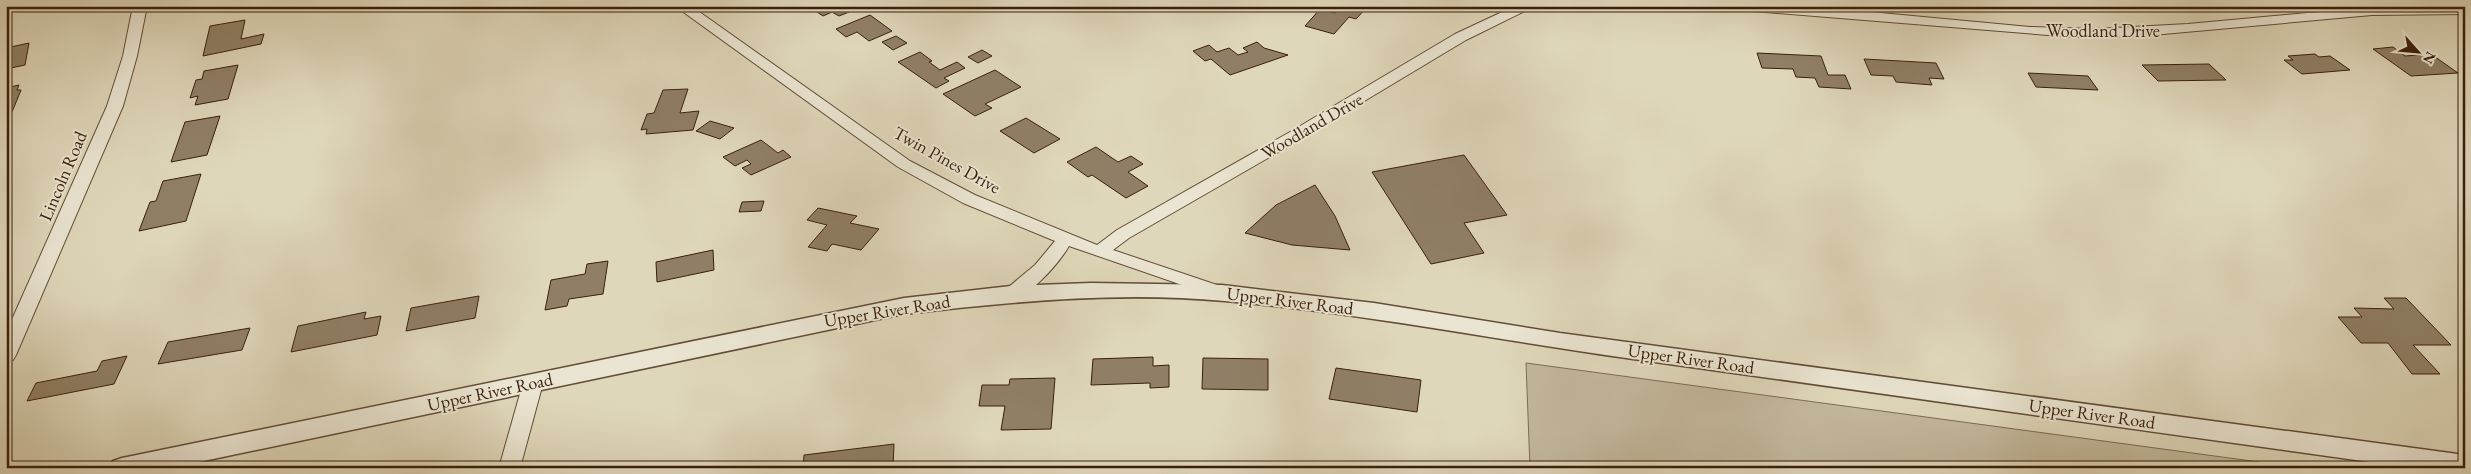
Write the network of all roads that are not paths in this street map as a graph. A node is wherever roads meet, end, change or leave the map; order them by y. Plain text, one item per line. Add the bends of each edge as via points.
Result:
1 (140, 6) edge
2 (682, 6) edge
3 (1528, 6) edge
4 (1740, 6) edge
5 (2465, 10) edge
6 (1920, 13) edge
7 (1065, 239) junction
8 (1099, 252) junction
9 (1222, 293) junction
10 (1011, 294) junction
11 (6, 356) edge
12 (533, 383) junction
13 (2465, 465) edge
14 (122, 468) edge
15 (509, 468) edge

1 - 11 street, Lincoln Road via 115,106
2 - 7 street, Twin Pines Drive via 904,164 969,199
3 - 8 street, Woodland Drive via 1475,30 1123,234
4 - 6 street, Woodland Drive
5 - 6 street, Woodland Drive via 2392,10 2162,31 2093,33 2035,32
7 - 8 street, Twin Pines Drive
7 - 10 street via 1052,260
8 - 9 street, Twin Pines Drive
9 - 10 street, Upper River Road via 1091,290
9 - 13 street, Upper River Road via 1374,311 1560,341
10 - 12 street, Upper River Road via 904,306
12 - 14 street, Upper River Road
12 - 15 street

